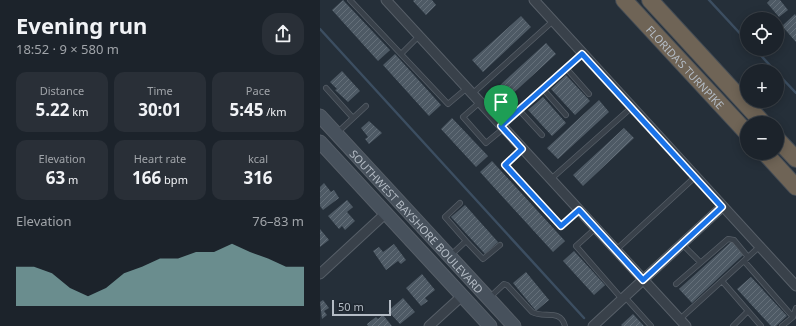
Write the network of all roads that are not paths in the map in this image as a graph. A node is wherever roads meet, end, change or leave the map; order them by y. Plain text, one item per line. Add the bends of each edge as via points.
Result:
1 (350, 0) edge
2 (386, 0) edge
3 (534, 0) edge
4 (624, 0) edge
5 (650, 0) edge
6 (553, 21) junction
7 (419, 36) junction
8 (401, 54) junction
9 (582, 54) junction
10 (566, 68) junction
11 (326, 88) dead end
12 (543, 89) junction
13 (470, 91) junction
14 (589, 94) dead end
15 (480, 102) junction
16 (366, 106) dead end
17 (632, 108) junction
18 (519, 110) junction
19 (566, 115) dead end
20 (320, 116) edge
21 (757, 116) edge
22 (353, 118) junction
23 (740, 125) edge
24 (502, 127) junction
25 (336, 134) junction
26 (542, 135) dead end
27 (321, 144) edge
28 (784, 146) edge
29 (522, 149) junction
30 (796, 159) edge
31 (771, 160) edge
32 (694, 177) junction
33 (551, 179) junction
34 (796, 187) edge
35 (393, 195) junction
36 (460, 203) dead end
37 (722, 207) junction
38 (579, 210) junction
39 (386, 213) junction
40 (596, 228) junction
41 (466, 241) junction
42 (500, 244) dead end
43 (682, 244) junction
44 (759, 247) junction
45 (616, 250) junction
46 (748, 257) junction
47 (452, 258) junction
48 (744, 261) junction
49 (700, 262) junction
50 (320, 274) edge
51 (643, 280) junction
52 (722, 281) junction
53 (676, 284) dead end
54 (796, 286) edge
55 (462, 296) junction
56 (489, 298) junction
57 (624, 298) junction
58 (796, 308) edge
59 (748, 311) junction
60 (793, 317) junction
61 (683, 322) edge
62 (429, 326) edge
63 (490, 326) edge
64 (514, 326) edge
65 (565, 326) edge
66 (593, 326) edge
67 (652, 326) edge
68 (733, 326) edge
69 (761, 326) edge
70 (782, 326) edge

1 - 8 lane
2 - 7 street
3 - 6 street
4 - 23 highway, FLORIDA'S TURNPIKE
5 - 21 highway, FLORIDA'S TURNPIKE
6 - 9 street
6 - 13 lane
7 - 8 lane
7 - 13 street
8 - 13 lane via 448,104
9 - 10 lane
9 - 17 street
10 - 12 lane
10 - 14 lane
11 - 22 lane
12 - 18 lane
12 - 19 lane
13 - 15 street
15 - 24 street
15 - 24 lane via 463,117 486,143
16 - 22 lane
17 - 32 street
17 - 33 lane
18 - 24 lane
18 - 26 lane
20 - 25 main road, SOUTHWEST BAYSHORE BOULEVARD
22 - 25 lane
24 - 29 street
25 - 35 main road, SOUTHWEST BAYSHORE BOULEVARD
27 - 35 main road via 336,150 379,197
27 - 39 main road, SOUTHWEST BAYSHORE BOULEVARD
28 - 30 highway
29 - 33 street
29 - 38 lane via 505,165 561,226
31 - 34 highway
32 - 37 street
32 - 45 lane
33 - 38 street
35 - 47 main road, SOUTHWEST BAYSHORE BOULEVARD
36 - 41 lane via 444,217
37 - 43 street
37 - 44 street
38 - 40 street
39 - 47 main road via 405,215 442,258
39 - 50 street
39 - 55 main road, SOUTHWEST BAYSHORE BOULEVARD
40 - 45 street
40 - 57 lane via 576,246
41 - 42 lane via 483,259
41 - 47 lane
43 - 49 lane
43 - 51 street
44 - 46 lane
44 - 54 street
45 - 51 street
46 - 48 lane
46 - 49 lane via 734,240 728,238
47 - 56 main road, SOUTHWEST BAYSHORE BOULEVARD
48 - 52 lane
48 - 60 lane
49 - 53 lane
51 - 57 street
51 - 61 street
52 - 59 lane
52 - 61 lane
55 - 62 street
55 - 63 main road, SOUTHWEST BAYSHORE BOULEVARD
56 - 64 main road, SOUTHWEST BAYSHORE BOULEVARD
56 - 65 lane via 504,284 507,285 536,315 554,314 562,319
57 - 66 street
57 - 67 lane
58 - 60 lane
59 - 68 lane
59 - 69 lane
60 - 70 lane

